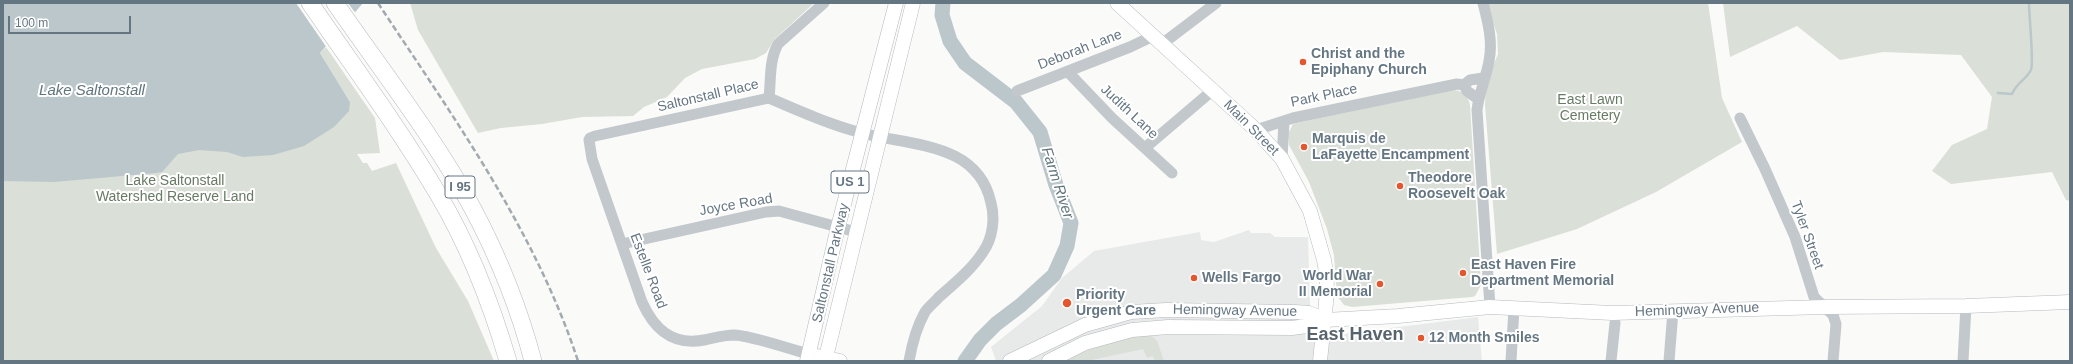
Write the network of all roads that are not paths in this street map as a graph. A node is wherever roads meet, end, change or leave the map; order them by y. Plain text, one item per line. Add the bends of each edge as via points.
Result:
1 (310, 3) edge
2 (335, 3) edge
3 (824, 3) edge
4 (896, 3) edge
5 (913, 3) edge
6 (1117, 3) edge
7 (1216, 3) edge
8 (1483, 3) edge
9 (1157, 40) junction
10 (1068, 72) junction
11 (1483, 78) junction
12 (1464, 85) junction
13 (1213, 90) junction
14 (1017, 91) dead end
15 (769, 98) junction
16 (1478, 99) junction
17 (1740, 118) dead end
18 (1284, 120) junction
19 (1256, 130) junction
20 (863, 134) junction
21 (881, 136) junction
22 (589, 140) joint
23 (1146, 147) junction
24 (1282, 159) junction
25 (1172, 173) dead end
26 (838, 227) junction
27 (856, 232) junction
28 (622, 244) junction
29 (2070, 302) edge
30 (1966, 306) junction
31 (1490, 307) junction
32 (1825, 307) junction
33 (1514, 308) junction
34 (1166, 310) junction
35 (1673, 311) junction
36 (1325, 320) junction
37 (1615, 323) dead end
38 (1168, 327) junction
39 (808, 358) edge
40 (825, 359) edge
41 (508, 361) edge
42 (533, 361) edge
43 (840, 361) edge
44 (909, 361) edge
45 (1010, 361) edge
46 (1049, 361) edge
47 (1320, 361) edge
48 (1511, 361) edge
49 (1612, 361) edge
50 (1669, 361) edge
51 (1833, 361) edge
52 (1963, 361) edge

1 - 41 highway, I 95 via 423,169 453,221 482,283
2 - 42 highway, I 95 via 441,157 472,208 510,290
3 - 15 street, Saltonstall Place via 778,44 774,51
4 - 20 main road, Saltonstall Parkway / US 1
5 - 21 main road, Saltonstall Parkway / US 1
6 - 9 main road, Main Street
7 - 9 street, Deborah Lane
8 - 11 street via 1490,44 1489,60
9 - 10 street, Deborah Lane via 1130,47
9 - 13 main road, Main Street
10 - 14 street, Deborah Lane
10 - 23 street, Judith Lane via 1112,118
11 - 12 street, Park Place via 1470,80
11 - 16 street
12 - 16 street via 1467,91
12 - 18 street, Park Place via 1457,84 1398,95
13 - 19 main road, Main Street
13 - 23 street
15 - 20 street
15 - 22 street, Saltonstall Place via 595,136
16 - 31 street
17 - 32 street, Tyler Street via 1795,237 1814,297
18 - 19 street, Park Place
18 - 24 street, Park Place
19 - 24 main road, Main Street
20 - 21 street
20 - 26 main road, Saltonstall Parkway / US 1
21 - 27 main road, Saltonstall Parkway / US 1
21 - 44 street via 950,153 968,164 981,176 990,195 993,211 991,233 985,249 977,262 925,311 914,336
22 - 28 street, Estelle Road via 592,159
23 - 25 street, Judith Lane
24 - 36 main road, Main Street via 1310,211 1324,260 1327,278
26 - 27 street, Joyce Road
26 - 28 street, Joyce Road via 779,211 766,212
26 - 39 main road, Saltonstall Parkway / US 1
27 - 40 main road, Saltonstall Parkway / US 1
28 - 39 street, Estelle Road via 648,316 668,335 681,341 693,342 736,335
29 - 30 main road, Hemingway Avenue
30 - 32 main road, Hemingway Avenue
30 - 52 street
31 - 33 main road, Hemingway Avenue
31 - 36 main road, Hemingway Avenue
32 - 35 main road, Hemingway Avenue
32 - 51 street, Tyler Street via 1833,315 1836,324
33 - 35 main road, Hemingway Avenue via 1572,312
33 - 48 street
34 - 36 main road, Hemingway Avenue via 1295,312 1309,313
34 - 38 main road
34 - 45 main road, Hemingway Avenue via 1131,312 1098,320
35 - 50 street
36 - 38 main road, Hemingway Avenue via 1314,325 1292,328
36 - 47 main road, Main Street
37 - 49 street
38 - 46 main road, Hemingway Avenue via 1132,330 1107,336 1085,343
39 - 40 main road
40 - 43 main road

